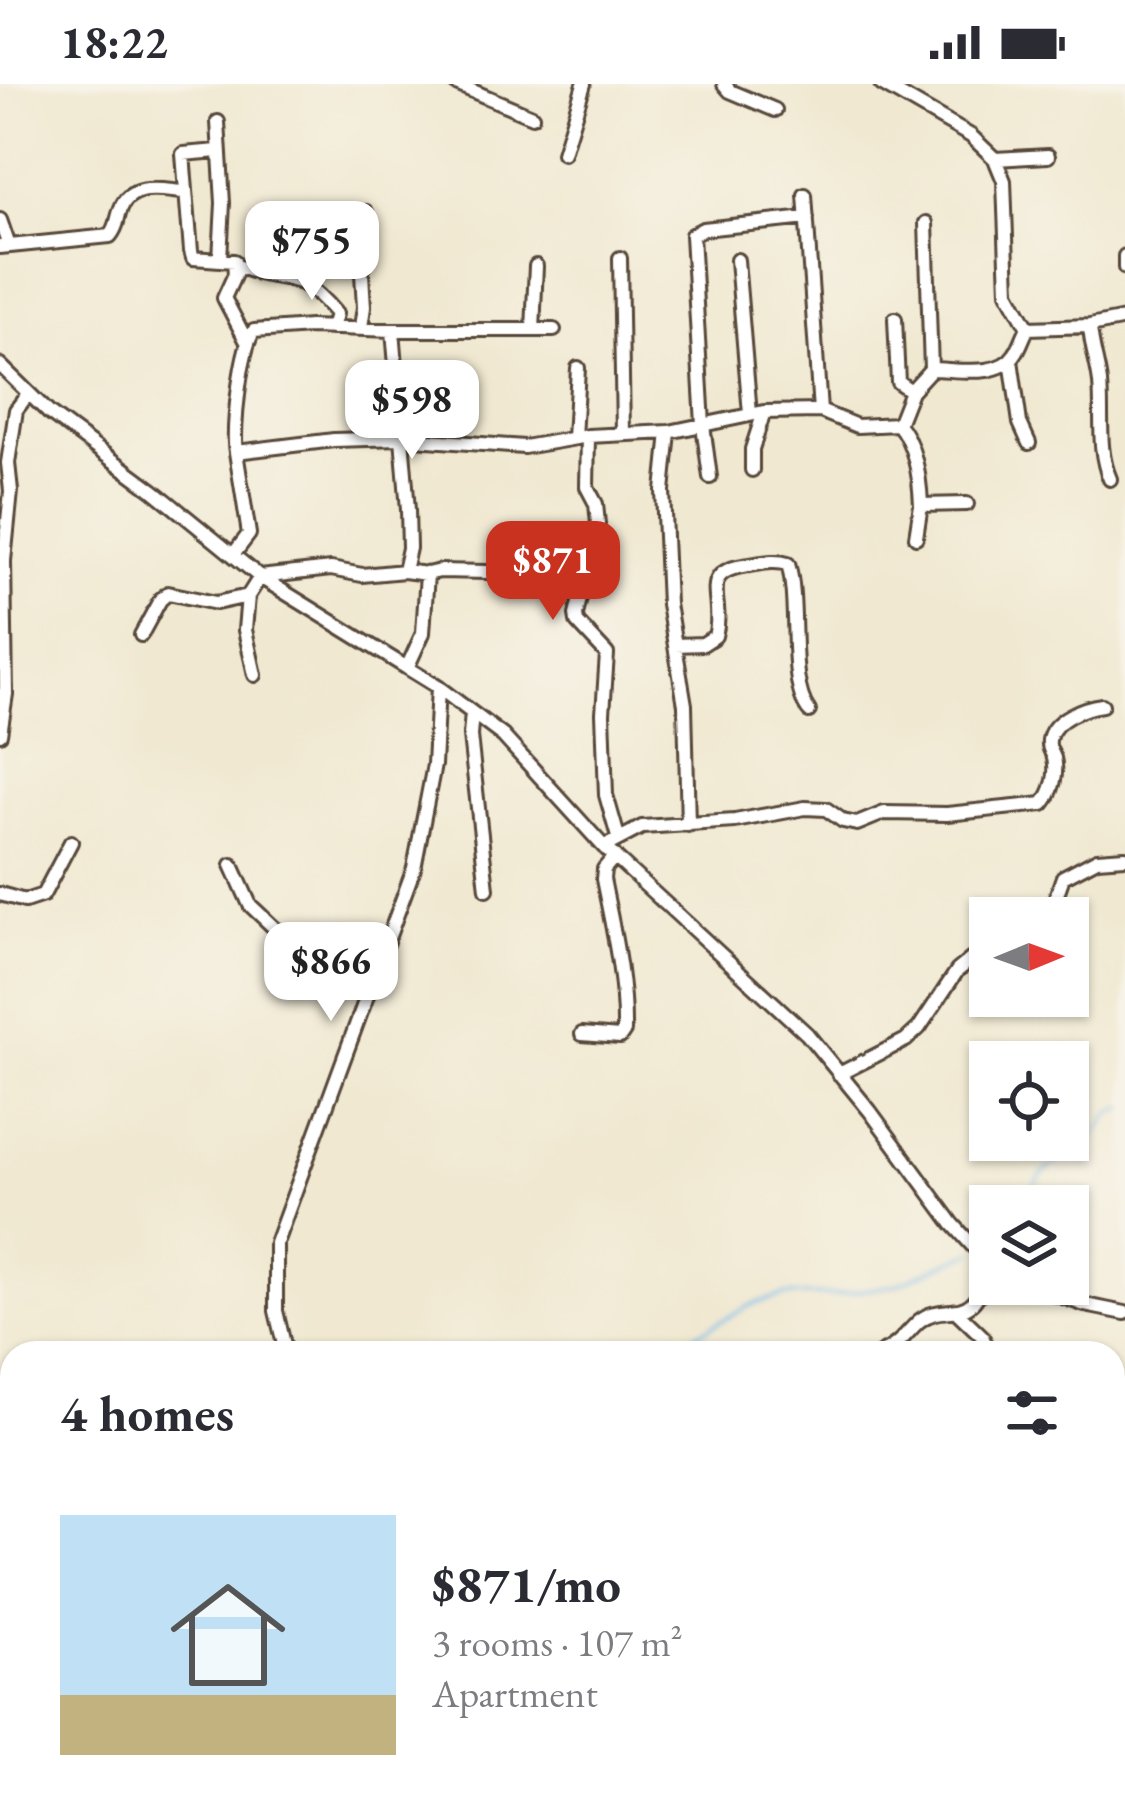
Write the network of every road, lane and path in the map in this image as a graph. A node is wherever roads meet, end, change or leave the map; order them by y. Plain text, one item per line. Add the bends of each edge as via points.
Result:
1 (456, 84) edge
2 (506, 84) edge
3 (584, 84) edge
4 (724, 84) edge
5 (881, 84) edge
6 (500, 99) junction
7 (775, 110) dead end
8 (532, 116) dead end
9 (218, 122) dead end
10 (218, 151) junction
11 (563, 153) dead end
12 (1048, 156) dead end
13 (995, 159) junction
14 (185, 192) junction
15 (806, 195) dead end
16 (366, 212) dead end
17 (807, 218) junction
18 (0, 220) edge
19 (926, 223) dead end
20 (5, 246) edge
21 (1125, 256) edge
22 (620, 257) dead end
23 (220, 259) junction
24 (737, 260) dead end
25 (237, 266) junction
26 (536, 266) dead end
27 (1125, 268) edge
28 (895, 319) dead end
29 (1125, 319) edge
30 (1090, 326) junction
31 (361, 327) junction
32 (332, 328) junction
33 (1028, 328) junction
34 (393, 330) junction
35 (533, 330) junction
36 (554, 330) dead end
37 (246, 340) junction
38 (1011, 360) junction
39 (0, 364) edge
40 (578, 368) dead end
41 (931, 369) junction
42 (395, 370) junction
43 (463, 371) dead end
44 (911, 391) junction
45 (28, 394) junction
46 (16, 410) junction
47 (0, 412) edge
48 (820, 412) junction
49 (757, 413) junction
50 (898, 424) junction
51 (703, 425) junction
52 (669, 432) junction
53 (623, 434) junction
54 (581, 437) junction
55 (400, 438) junction
56 (1029, 442) dead end
57 (236, 452) junction
58 (752, 470) dead end
59 (710, 477) dead end
60 (1110, 479) dead end
61 (4, 480) edge
62 (967, 503) dead end
63 (921, 505) junction
64 (916, 537) dead end
65 (233, 555) junction
66 (2, 562) edge
67 (404, 571) junction
68 (427, 574) junction
69 (584, 574) junction
70 (260, 577) junction
71 (248, 596) junction
72 (141, 635) dead end
73 (675, 645) junction
74 (407, 668) junction
75 (255, 675) dead end
76 (438, 687) junction
77 (3, 694) edge
78 (1102, 705) dead end
79 (809, 711) dead end
80 (472, 713) junction
81 (0, 734) edge
82 (688, 825) junction
83 (618, 837) junction
84 (71, 842) dead end
85 (609, 852) junction
86 (1125, 856) edge
87 (232, 865) dead end
88 (487, 889) dead end
89 (0, 894) edge
90 (1057, 897) edge
91 (969, 961) edge
92 (379, 966) junction
93 (582, 1034) dead end
94 (839, 1073) junction
95 (969, 1239) edge
96 (970, 1305) edge
97 (1084, 1305) edge
98 (958, 1312) junction
99 (1125, 1313) edge
100 (283, 1341) edge
101 (903, 1341) edge
102 (984, 1341) edge

1 - 6 street
2 - 6 street
3 - 11 street
4 - 7 street
5 - 13 street via 971,136
6 - 8 street
9 - 10 street
10 - 14 street via 183,154
10 - 23 street
12 - 13 street
13 - 33 street via 1004,181 1008,292
14 - 20 street via 130,194 110,236
14 - 23 street via 194,258
15 - 17 street
16 - 31 street via 359,227
17 - 48 street
17 - 51 street via 692,235
18 - 20 street
19 - 41 street
21 - 27 street
22 - 53 street
23 - 25 street
24 - 49 street
25 - 32 street via 308,284 336,314
25 - 37 street via 224,298
26 - 35 street
28 - 44 street via 898,382
29 - 30 street
30 - 33 street
30 - 60 street
31 - 32 street
31 - 34 street
32 - 37 street via 254,331
33 - 38 street
34 - 35 street
34 - 42 street
35 - 36 street
37 - 57 street via 232,429
38 - 41 street via 990,369
38 - 56 street
39 - 45 street
40 - 54 street
41 - 44 street
42 - 43 street
42 - 55 street
44 - 50 street
45 - 46 street
45 - 65 street
46 - 47 street
46 - 61 street
48 - 49 street
48 - 50 street via 857,427
49 - 51 street
49 - 58 street
50 - 63 street via 914,457
51 - 52 street
51 - 59 street
52 - 53 street
52 - 73 street via 663,490
53 - 54 street
54 - 55 street via 498,448
54 - 69 street via 598,524
55 - 57 street
55 - 67 street
57 - 65 street via 250,523
61 - 66 street
62 - 63 street
63 - 64 street
65 - 70 street
66 - 77 street
67 - 68 street
67 - 70 street
68 - 69 street
68 - 74 street via 423,633
69 - 83 street via 577,622 608,654 606,795
70 - 71 street
70 - 74 street
71 - 72 street via 216,603 168,593
71 - 75 street
73 - 79 street via 715,636 719,574 788,564 796,675
73 - 82 street
74 - 76 street
76 - 80 street
76 - 92 street via 426,820
77 - 81 street
78 - 82 street via 1081,708 1050,734 1055,770 1043,804 884,813 856,824 805,808
80 - 85 street
80 - 88 street
82 - 83 street
83 - 85 street
84 - 89 street via 43,895 25,901
85 - 93 street via 603,879 622,965 624,1031 612,1038
85 - 94 street via 769,997
86 - 90 street via 1066,874
87 - 92 street via 250,905 303,955
91 - 94 street via 907,1040
92 - 100 street via 276,1243
94 - 95 street
96 - 98 street
97 - 99 street
98 - 101 street via 922,1319
98 - 102 street

